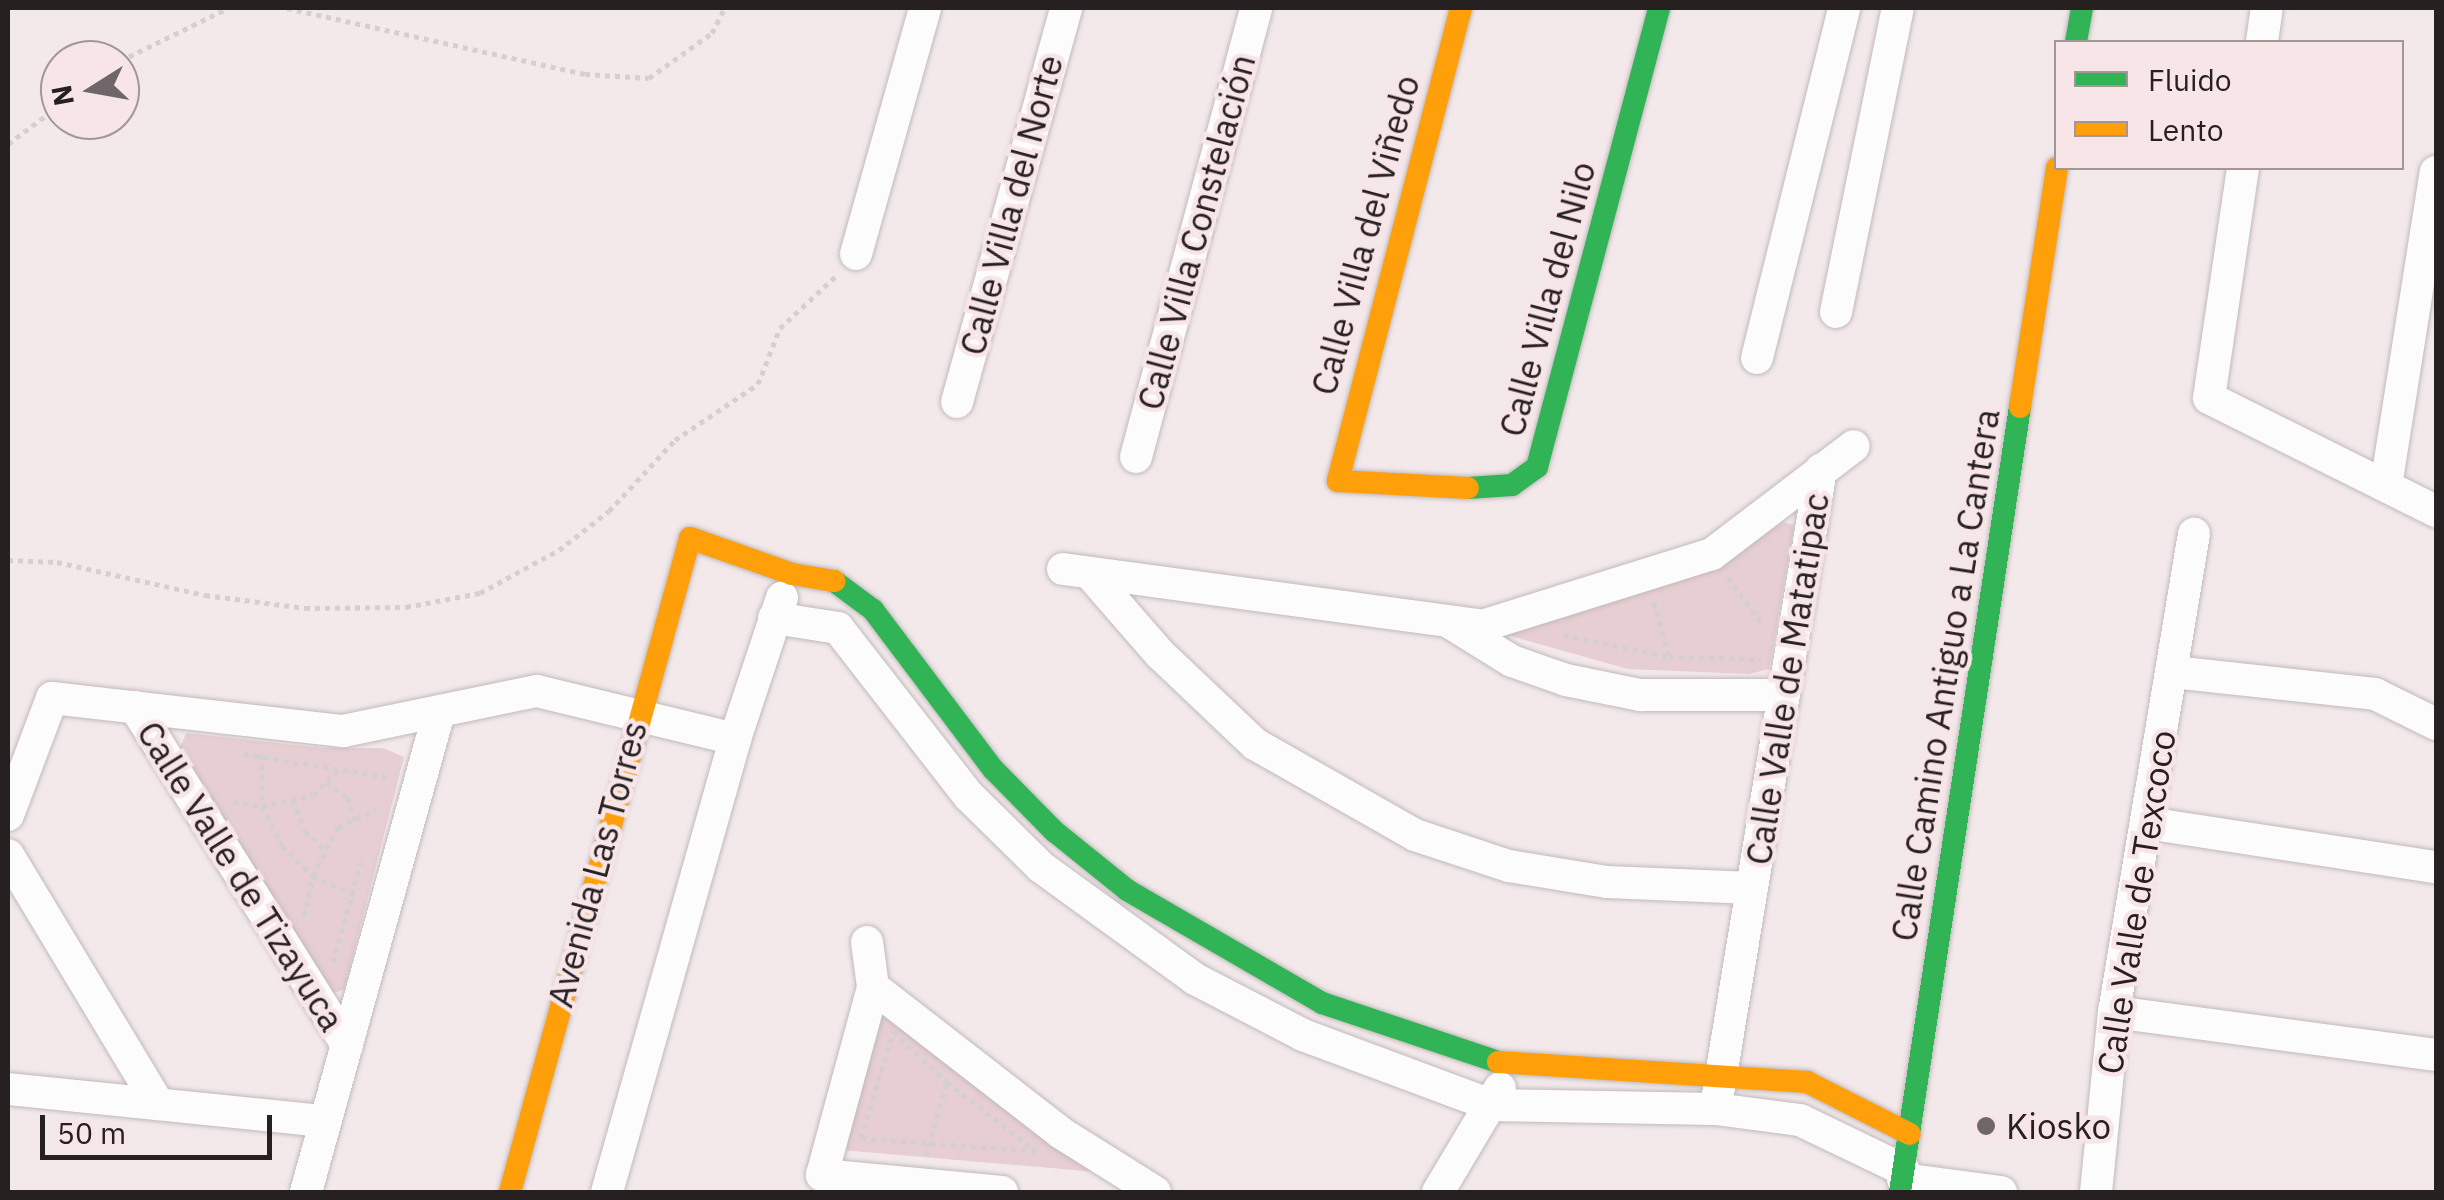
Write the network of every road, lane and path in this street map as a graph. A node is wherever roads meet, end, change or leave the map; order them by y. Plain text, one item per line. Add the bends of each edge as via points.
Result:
1 (228, 8) edge
2 (287, 8) edge
3 (725, 8) edge
4 (924, 8) edge
5 (1066, 8) edge
6 (1256, 8) edge
7 (1461, 8) edge
8 (1660, 8) edge
9 (1844, 8) edge
10 (1898, 8) edge
11 (2082, 8) edge
12 (2267, 8) edge
13 (2076, 40) edge
14 (2262, 40) edge
15 (140, 51) edge
16 (40, 120) edge
17 (8, 144) edge
18 (2057, 170) edge
19 (2243, 170) edge
20 (2436, 172) edge
21 (856, 254) joint
22 (1836, 312) dead end
23 (1757, 358) dead end
24 (957, 402) dead end
25 (1854, 446) dead end
26 (1136, 457) dead end
27 (1821, 469) junction
28 (1338, 481) joint
29 (2386, 486) junction
30 (2436, 511) edge
31 (2194, 534) dead end
32 (8, 560) edge
33 (792, 574) junction
34 (1727, 575) dead end
35 (1653, 599) dead end
36 (1521, 616) junction
37 (774, 618) junction
38 (1452, 624) junction
39 (1762, 624) dead end
40 (1670, 657) junction
41 (1790, 657) junction
42 (2173, 672) junction
43 (1784, 695) junction
44 (136, 708) junction
45 (439, 711) junction
46 (637, 714) junction
47 (262, 722) junction
48 (2436, 724) edge
49 (735, 738) junction
50 (224, 751) dead end
51 (262, 757) junction
52 (993, 769) junction
53 (338, 770) junction
54 (326, 782) junction
55 (419, 783) junction
56 (969, 796) junction
57 (220, 800) dead end
58 (293, 800) junction
59 (262, 806) junction
60 (376, 810) dead end
61 (8, 815) edge
62 (356, 820) junction
63 (2147, 823) junction
64 (326, 851) junction
65 (8, 855) edge
66 (2436, 866) edge
67 (313, 876) junction
68 (1752, 888) junction
69 (384, 908) junction
70 (300, 930) dead end
71 (867, 942) dead end
72 (1214, 946) junction
73 (1195, 978) junction
74 (873, 987) junction
75 (2114, 1012) junction
76 (347, 1045) junction
77 (957, 1047) junction
78 (2436, 1055) edge
79 (1511, 1066) junction
80 (1722, 1075) junction
81 (947, 1082) junction
82 (8, 1089) edge
83 (158, 1104) junction
84 (1491, 1105) junction
85 (1716, 1108) junction
86 (326, 1121) junction
87 (1910, 1134) junction
88 (930, 1142) junction
89 (1902, 1180) edge
90 (919, 1183) junction
91 (306, 1192) edge
92 (510, 1192) edge
93 (607, 1192) edge
94 (1002, 1192) edge
95 (1155, 1192) edge
96 (1438, 1192) edge
97 (2001, 1192) edge
98 (2096, 1192) edge

1 - 15 path
2 - 3 path via 585,74 649,78 712,33
4 - 21 street
5 - 24 street, Calle Villa del Norte
6 - 26 street, Calle Villa Constelación
7 - 28 street, Calle Villa del Viñedo
8 - 28 street, Calle Villa del Nilo via 1538,467 1512,486 1493,489
9 - 23 street
10 - 22 street
11 - 13 street
12 - 14 street
16 - 17 path
18 - 87 street, Calle Camino Antiguo a La Cantera
19 - 29 street via 2209,398
20 - 29 street
21 - 32 path via 780,328 758,384 675,440 620,501 559,550 480,593 406,607 305,608 57,562
25 - 27 street, Calle Valle de Matatipac
27 - 36 street, Calle Valle de Matatipac via 1712,554
27 - 41 street, Calle Valle de Matatipac
29 - 30 street
31 - 42 street, Calle Valle de Texcoco
33 - 37 street
33 - 46 street, Avenida Las Torres via 690,538
33 - 52 street via 844,583 873,610
34 - 39 path
35 - 40 path
36 - 38 street, Calle Valle de Matatipac
36 - 40 path via 1548,632
37 - 49 street
37 - 56 street via 824,622 851,640
38 - 43 street via 1512,661 1566,680 1640,695
38 - 68 street, Calle Valle de Matatipac via 1078,573 1255,744 1415,835 1508,866 1607,882
40 - 41 path
41 - 43 street, Calle Valle de Matatipac
42 - 48 street via 2375,694
42 - 63 street, Calle Valle de Texcoco
43 - 68 street, Calle Valle de Matatipac
44 - 47 street
44 - 61 street via 52,698
44 - 76 street, Calle Valle de Tizayuca
45 - 46 street via 537,690
45 - 47 street via 342,731
45 - 55 street
46 - 49 street
46 - 92 street, Avenida Las Torres
47 - 51 path
49 - 93 street
50 - 51 path
51 - 53 path
51 - 59 path
52 - 56 street
52 - 72 street via 1127,890
53 - 54 path
53 - 55 path
54 - 58 path via 314,795
54 - 62 path via 347,797
55 - 69 street
56 - 73 street via 1041,867
57 - 59 path
58 - 59 path
58 - 64 path via 305,832
59 - 67 path via 282,846
60 - 62 path
62 - 64 path via 338,828
63 - 66 street
63 - 75 street, Calle Valle de Texcoco
64 - 67 path
65 - 83 street
67 - 69 path
67 - 70 path
68 - 80 street, Calle Valle de Matatipac
69 - 76 street
71 - 74 street
72 - 73 street
72 - 79 street via 1322,1003
73 - 84 street via 1303,1035
74 - 77 street
74 - 90 street via 822,1175
75 - 78 street
75 - 98 street, Calle Valle de Texcoco
76 - 86 street
77 - 81 path
77 - 95 street via 1061,1133
79 - 80 street
79 - 84 street
80 - 85 street, Calle Valle de Matatipac
80 - 87 street via 1807,1082
81 - 88 path
81 - 88 path via 1036,1151
81 - 88 path via 893,1032 861,1138
82 - 83 street
83 - 86 street
84 - 85 street
84 - 96 street
85 - 89 street via 1800,1120
86 - 91 street
87 - 89 street, Calle Camino Antiguo a La Cantera
88 - 90 path
89 - 97 street
90 - 94 street

